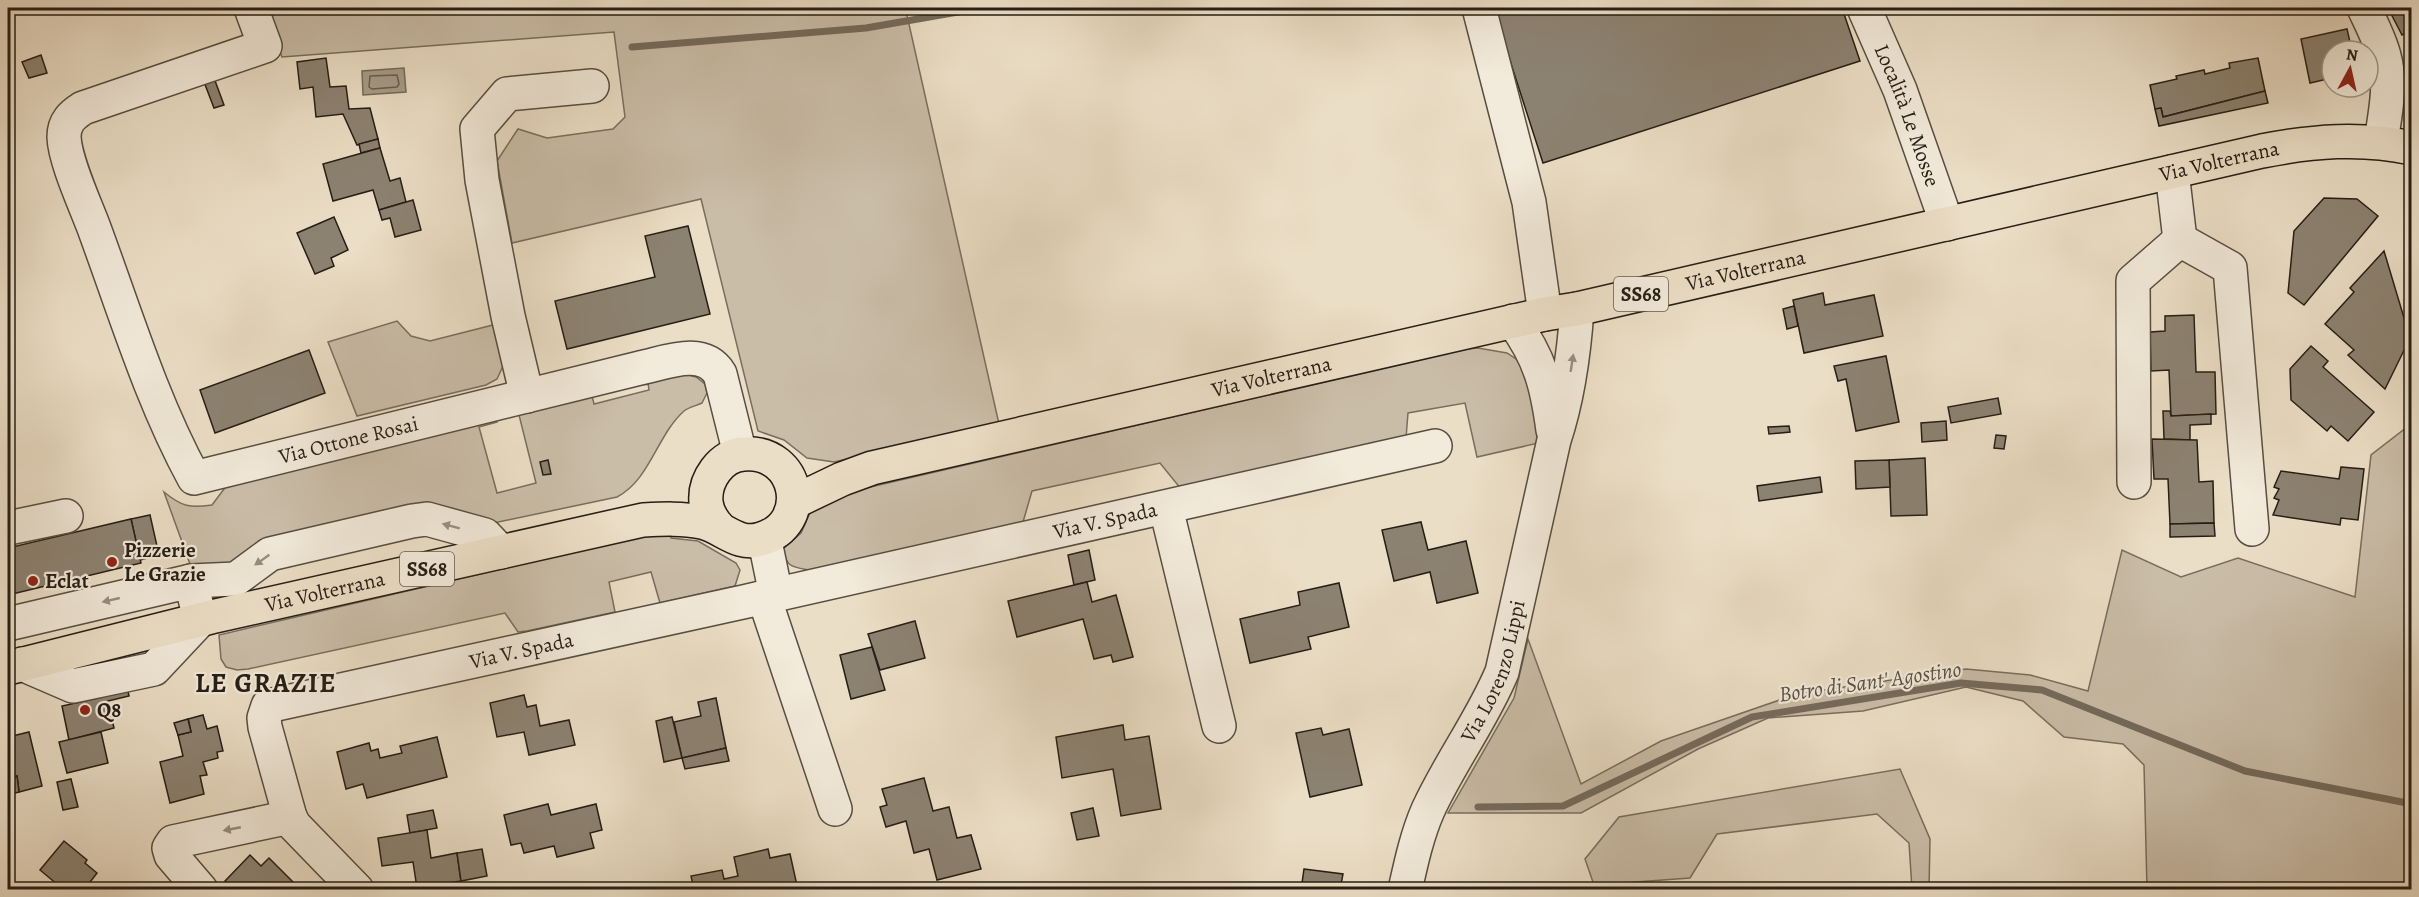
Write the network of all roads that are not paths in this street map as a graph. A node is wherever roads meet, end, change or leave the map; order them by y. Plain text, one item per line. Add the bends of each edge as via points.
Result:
1 (251, 8) edge
2 (1479, 8) edge
3 (1864, 8) edge
4 (2364, 8) edge
5 (592, 86) dead end
6 (2396, 145) edge
7 (2172, 172) junction
8 (1947, 224) junction
9 (2180, 240) junction
10 (1577, 309) junction
11 (1545, 314) junction
12 (1513, 321) junction
13 (527, 396) junction
14 (1554, 440) junction
15 (1435, 446) dead end
16 (740, 454) junction
17 (782, 467) junction
18 (872, 468) junction
19 (2134, 482) dead end
20 (706, 492) junction
21 (794, 502) junction
22 (1166, 508) junction
23 (66, 516) dead end
24 (643, 520) junction
25 (8, 528) edge
26 (2252, 529) dead end
27 (720, 530) junction
28 (759, 540) junction
29 (501, 552) junction
30 (191, 581) junction
31 (770, 596) junction
32 (200, 620) junction
33 (8, 624) edge
34 (15, 666) edge
35 (1219, 726) dead end
36 (835, 809) dead end
37 (290, 817) junction
38 (201, 890) edge
39 (357, 890) edge
40 (1405, 890) edge

1 - 13 street, Via Ottone Rosai via 265,46 83,108 66,124 65,146 79,187 162,415 194,478
2 - 11 street via 1529,202
3 - 8 street, Località Le Mosse via 1900,90
4 - 6 street via 2387,68
5 - 13 street via 507,94 477,129 484,191
6 - 7 main road, Via Volterrana / SS68 via 2306,143
7 - 8 main road, Via Volterrana / SS68
7 - 9 street
8 - 10 main road, Via Volterrana / SS68
9 - 19 street via 2133,281
9 - 26 street via 2230,268
10 - 11 main road, Via Volterrana / SS68
14 -> 10 street, Via Lorenzo Lippi via 1566,398
11 - 12 main road, Via Volterrana / SS68
12 - 14 street, Via Lorenzo Lippi via 1542,373
12 - 18 main road, Via Volterrana / SS68
13 - 16 street, Via Ottone Rosai via 678,360 704,360 716,368 723,382
14 - 40 street, Via Lorenzo Lippi via 1502,672 1490,702 1427,811
15 - 22 street, Via V. Spada
16 - 17 main road, Via Volterrana / SS68 via 763,455
16 - 20 main road via 717,468
17 - 18 main road, Via Volterrana / SS68 via 831,471
17 - 21 main road via 794,489
18 - 21 main road, Via Volterrana / SS68
20 - 24 main road, Via Volterrana / SS68
20 - 27 main road via 709,513
21 - 28 main road via 783,527
22 - 31 street, Via V. Spada
22 - 35 street
23 - 25 street
24 - 27 main road, Via Volterrana / SS68 via 691,520
24 - 29 main road, Via Volterrana / SS68
27 - 28 main road, Via Volterrana / SS68 via 739,540
28 - 31 street via 767,551
29 -> 30 street via 486,535 427,519 270,554 236,579
29 - 32 main road, Via Volterrana / SS68
30 - 32 street
30 -> 33 street
31 - 36 street
31 - 37 street, Via V. Spada via 268,706 265,727
32 - 34 main road, Via Volterrana / SS68
37 -> 38 street via 170,844 175,861
37 - 39 street via 309,843

